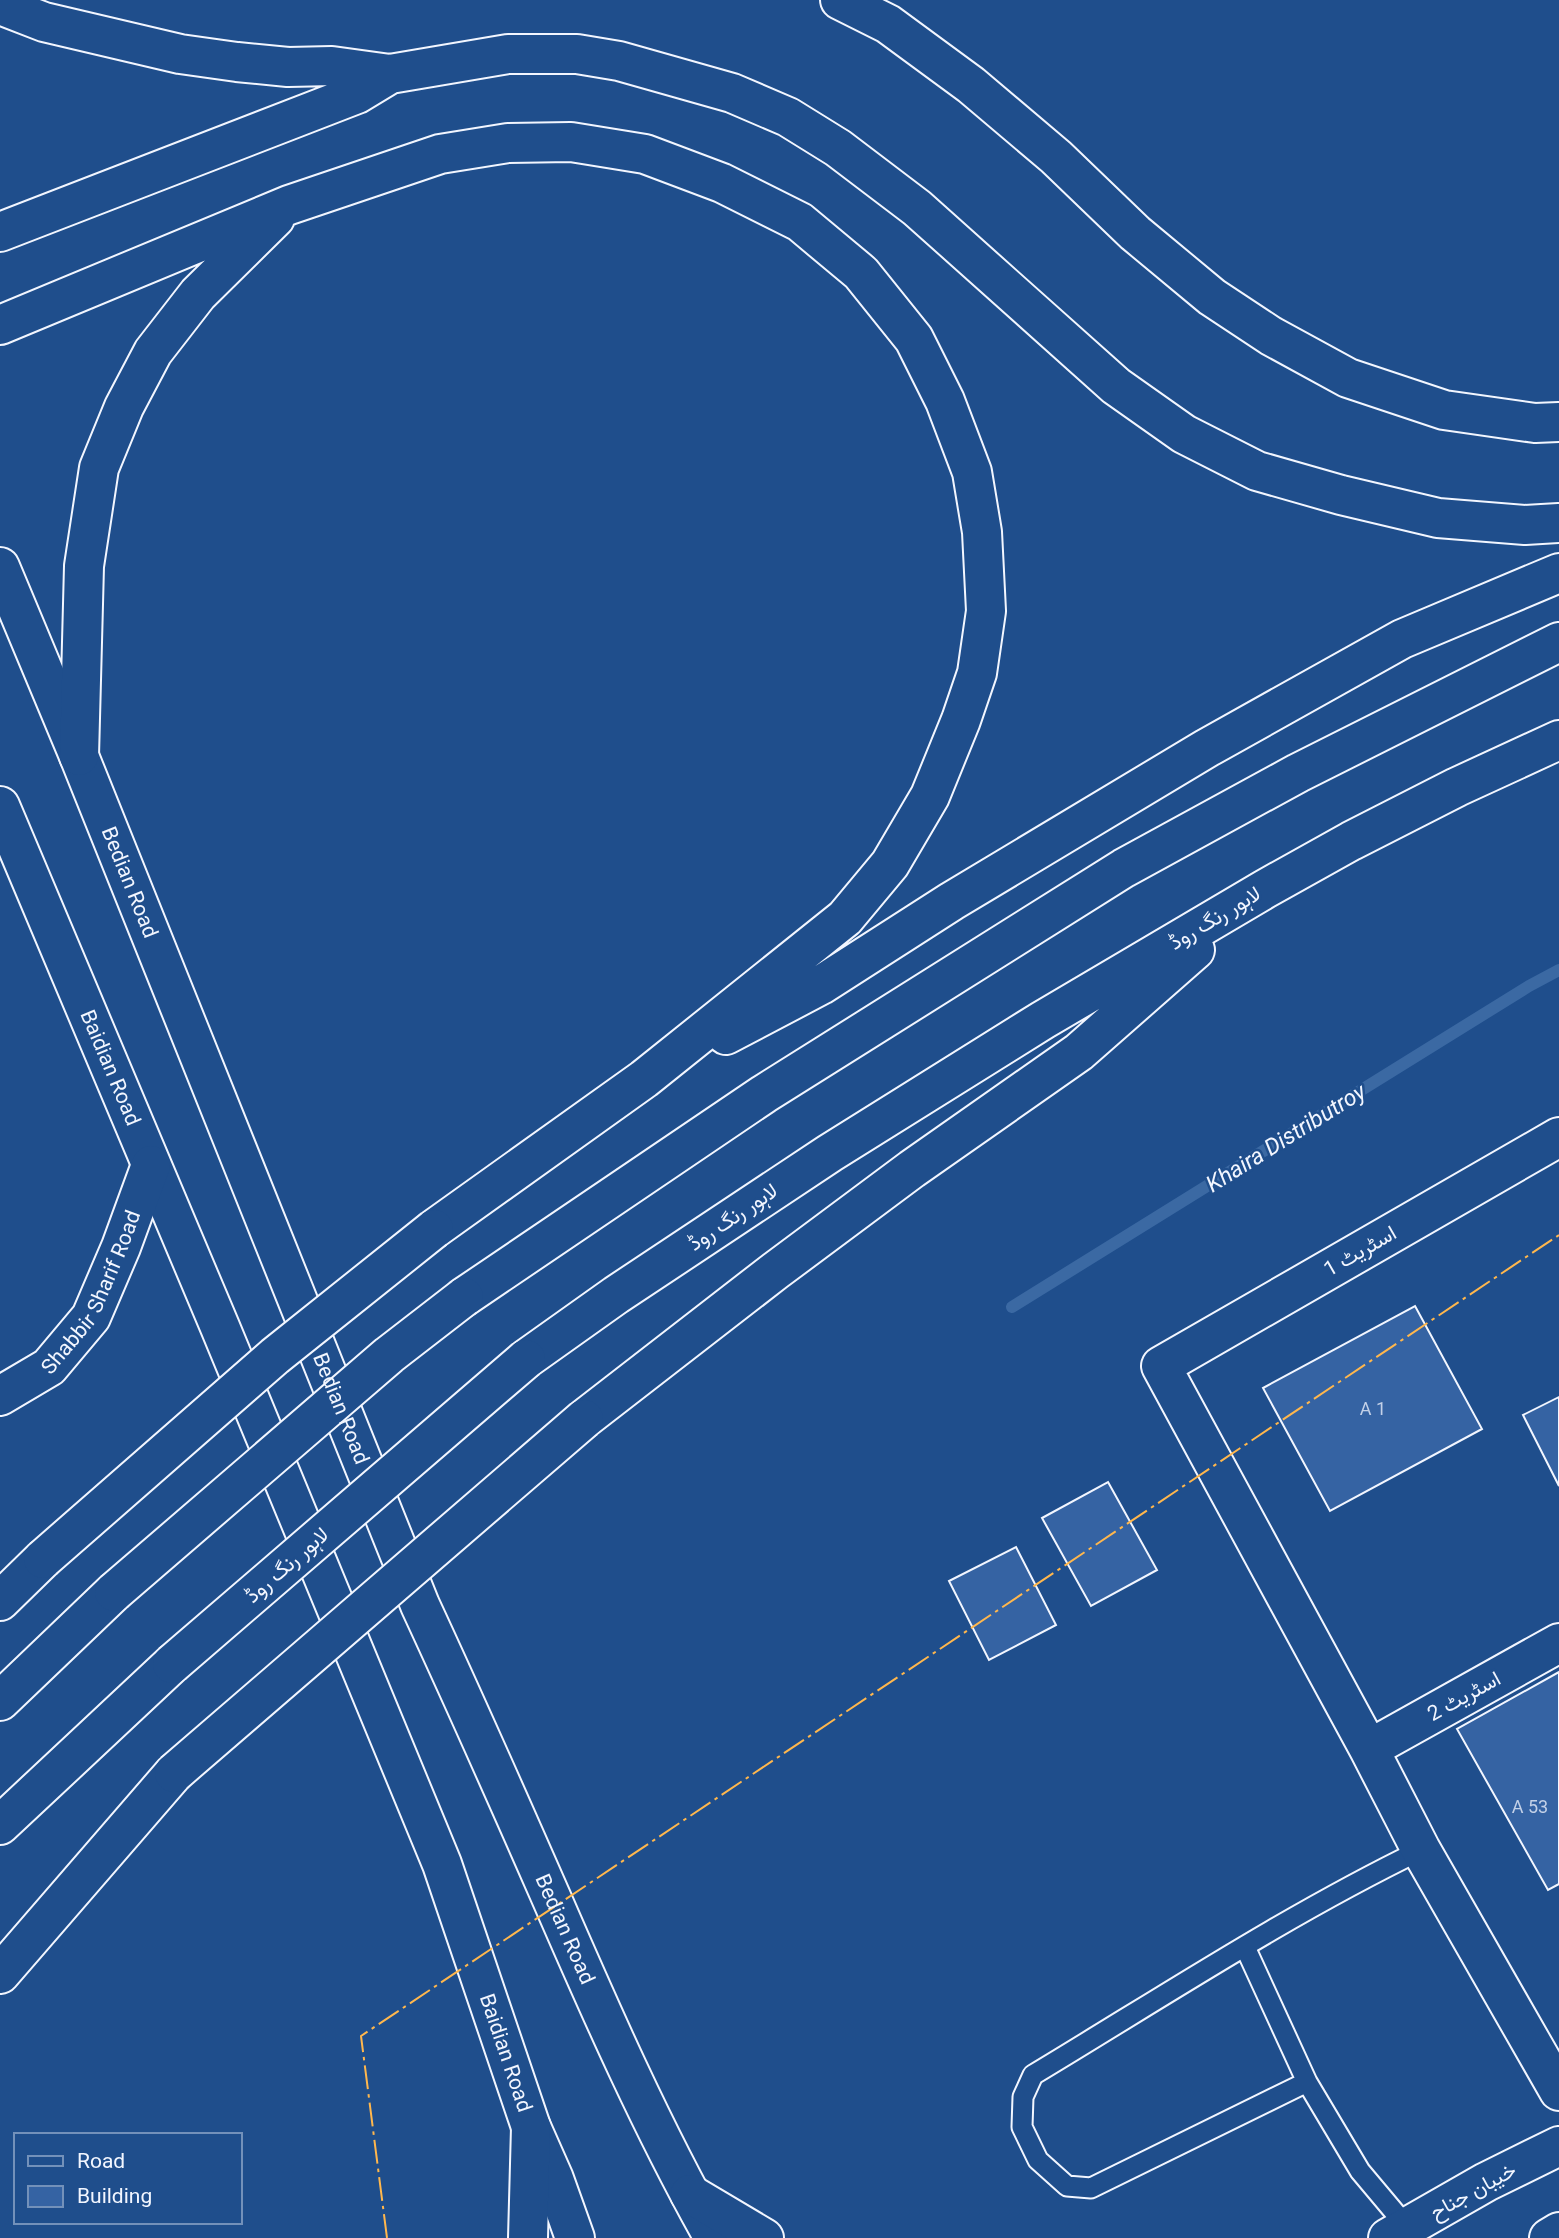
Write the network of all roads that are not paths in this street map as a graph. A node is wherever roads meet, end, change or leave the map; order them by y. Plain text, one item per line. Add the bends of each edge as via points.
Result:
1 (840, 0) edge
2 (0, 5) edge
3 (390, 74) junction
4 (289, 205) junction
5 (0, 232) edge
6 (0, 326) edge
7 (1559, 422) edge
8 (1559, 523) edge
9 (0, 567) edge
10 (1559, 573) edge
11 (1559, 642) edge
12 (1559, 740) edge
13 (79, 756) junction
14 (0, 806) edge
15 (1265, 889) junction
16 (644, 1079) junction
17 (1559, 1137) edge
18 (151, 1165) junction
19 (0, 1396) edge
20 (0, 1601) edge
21 (1559, 1643) edge
22 (0, 1701) edge
23 (1370, 1749) junction
24 (0, 1825) edge
25 (1421, 1850) junction
26 (1245, 1947) junction
27 (0, 1974) edge
28 (1307, 2082) junction
29 (1559, 2091) edge
30 (531, 2127) junction
31 (1559, 2146) edge
32 (688, 2193) junction
33 (1559, 2232) edge
34 (1397, 2233) edge
35 (528, 2238) edge
36 (575, 2238) edge
37 (714, 2238) edge
38 (764, 2238) edge
39 (1549, 2238) edge

1 - 7 main road via 888,24 971,85 1135,233 1212,297 1271,336 1348,377 1444,410
2 - 3 main road via 44,22 180,54
3 - 5 main road via 357,94
3 - 8 main road via 508,54 576,54 619,61 732,93 788,117 838,148 917,208 1116,386 1184,433 1257,471 1438,517
4 - 6 main road
4 - 13 main road via 198,294 153,352 99,468 84,566
4 - 16 main road via 440,154 508,143 571,142 645,154 722,183 800,222 861,273 914,339 945,401 972,472 982,532 986,611 977,673 930,796 890,864 845,918
9 - 13 main road, Bedian Road
10 - 16 main road via 1402,639 1105,808 821,985
11 - 22 main road, bridge via 1298,773 1124,869 764,1094 464,1297 389,1355 114,1592
12 - 15 main road, لاہور رنگ روڈ via 1374,829
13 - 32 main road, Bedian Road via 420,1605 598,2005
14 - 18 main road, Baidian Road
15 - 24 main road, لاہور رنگ روڈ, bridge via 830,1153 526,1359 172,1664
15 - 27 main road, bridge via 1079,1052 785,1263 584,1419 174,1773
16 - 20 main road, bridge via 434,1229 275,1356
17 - 23 main road, اسٹریٹ 1 via 1161,1366
18 - 19 main road, Shabbir Sharif Road via 91,1317 49,1367
18 - 30 main road, Baidian Road via 442,1864
21 - 23 main road, اسٹریٹ 2
23 - 25 main road
25 - 26 lane via 1370,1874
25 - 29 main road
26 - 28 lane
26 - 28 lane via 1033,2075 1023,2097 1022,2127 1038,2160 1067,2186 1091,2188
28 - 34 lane
30 - 35 main road
30 - 36 main road, Baidian Road
31 - 34 main road, خیبان جناح
32 - 37 main road, Bedian Road
32 - 38 main road
33 - 39 main road

